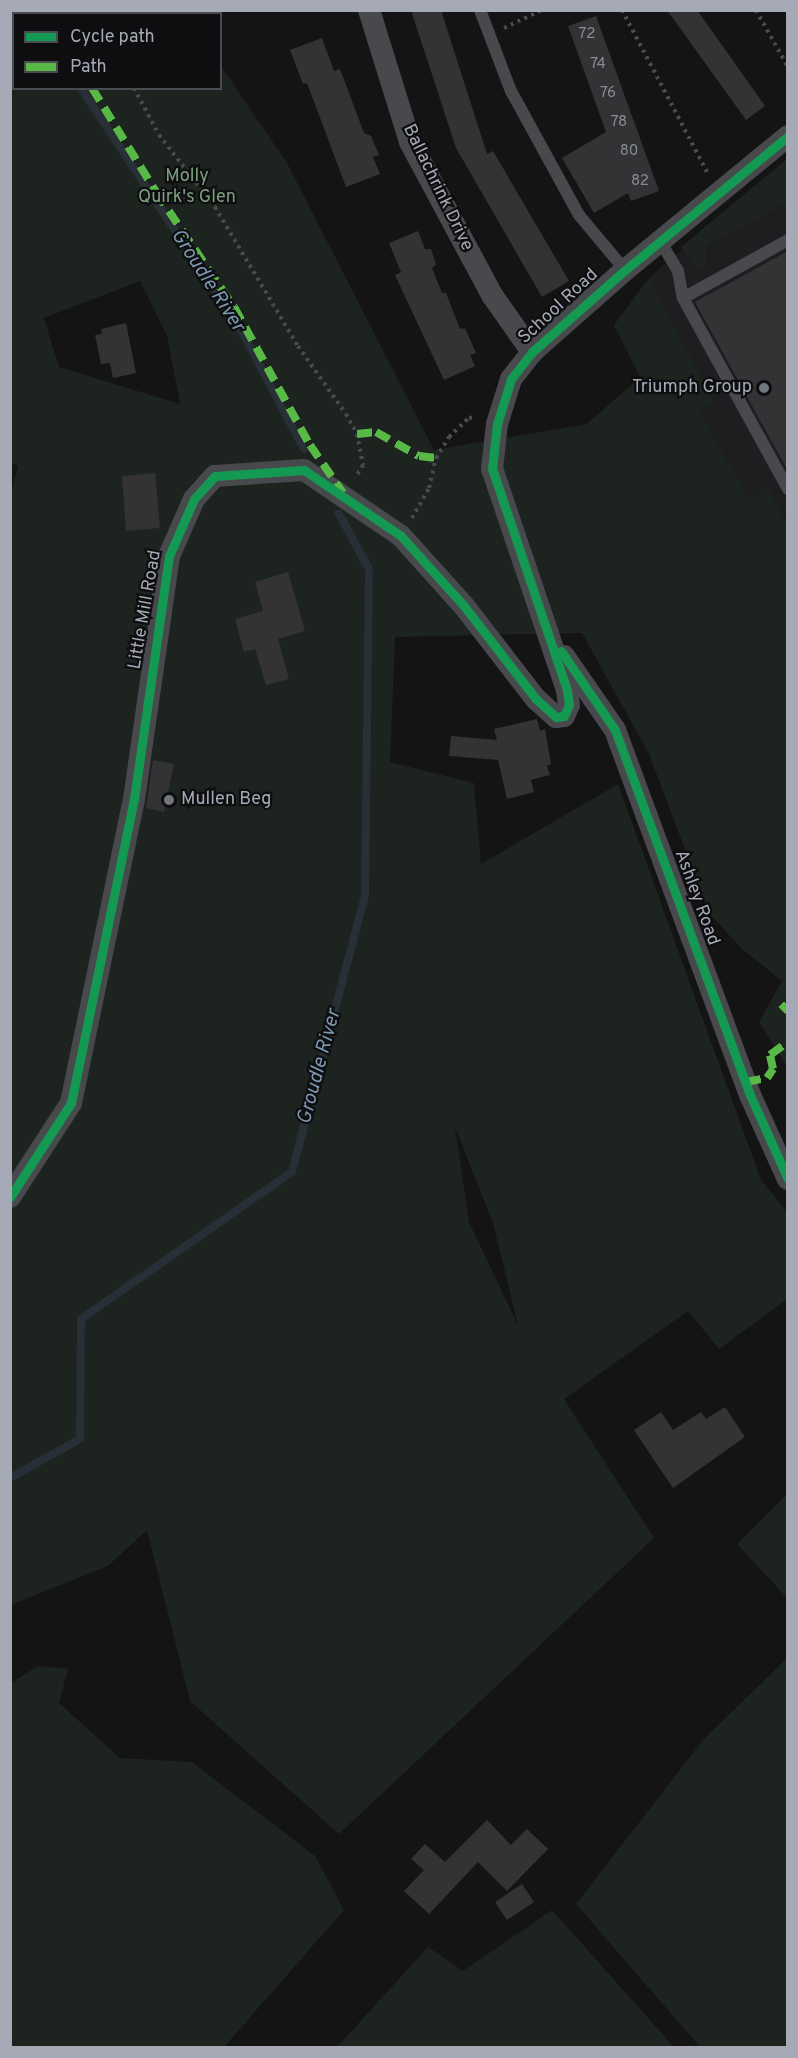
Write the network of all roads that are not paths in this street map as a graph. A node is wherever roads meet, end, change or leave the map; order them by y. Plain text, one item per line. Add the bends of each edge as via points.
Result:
1 (369, 10) edge
2 (480, 10) edge
3 (788, 136) edge
4 (788, 240) edge
5 (660, 241) junction
6 (625, 270) junction
7 (683, 298) junction
8 (532, 352) junction
9 (788, 489) edge
10 (552, 639) junction
11 (788, 1179) edge
12 (10, 1197) edge

1 - 8 street, Ballachrink Drive via 410,142 492,295
2 - 6 lane via 511,91 579,215
3 - 5 street, School Road
4 - 7 lane
5 - 6 street, School Road
5 - 7 lane via 678,271
6 - 8 street, School Road
7 - 9 lane
8 - 10 street, School Road via 511,379 497,424 492,469
10 - 11 street, Ashley Road via 615,730 750,1095
10 - 12 street, Little Mill Road via 569,705 564,716 556,717 536,699 464,606 401,536 345,496 304,471 215,476 194,499 169,556 134,799 71,1103

